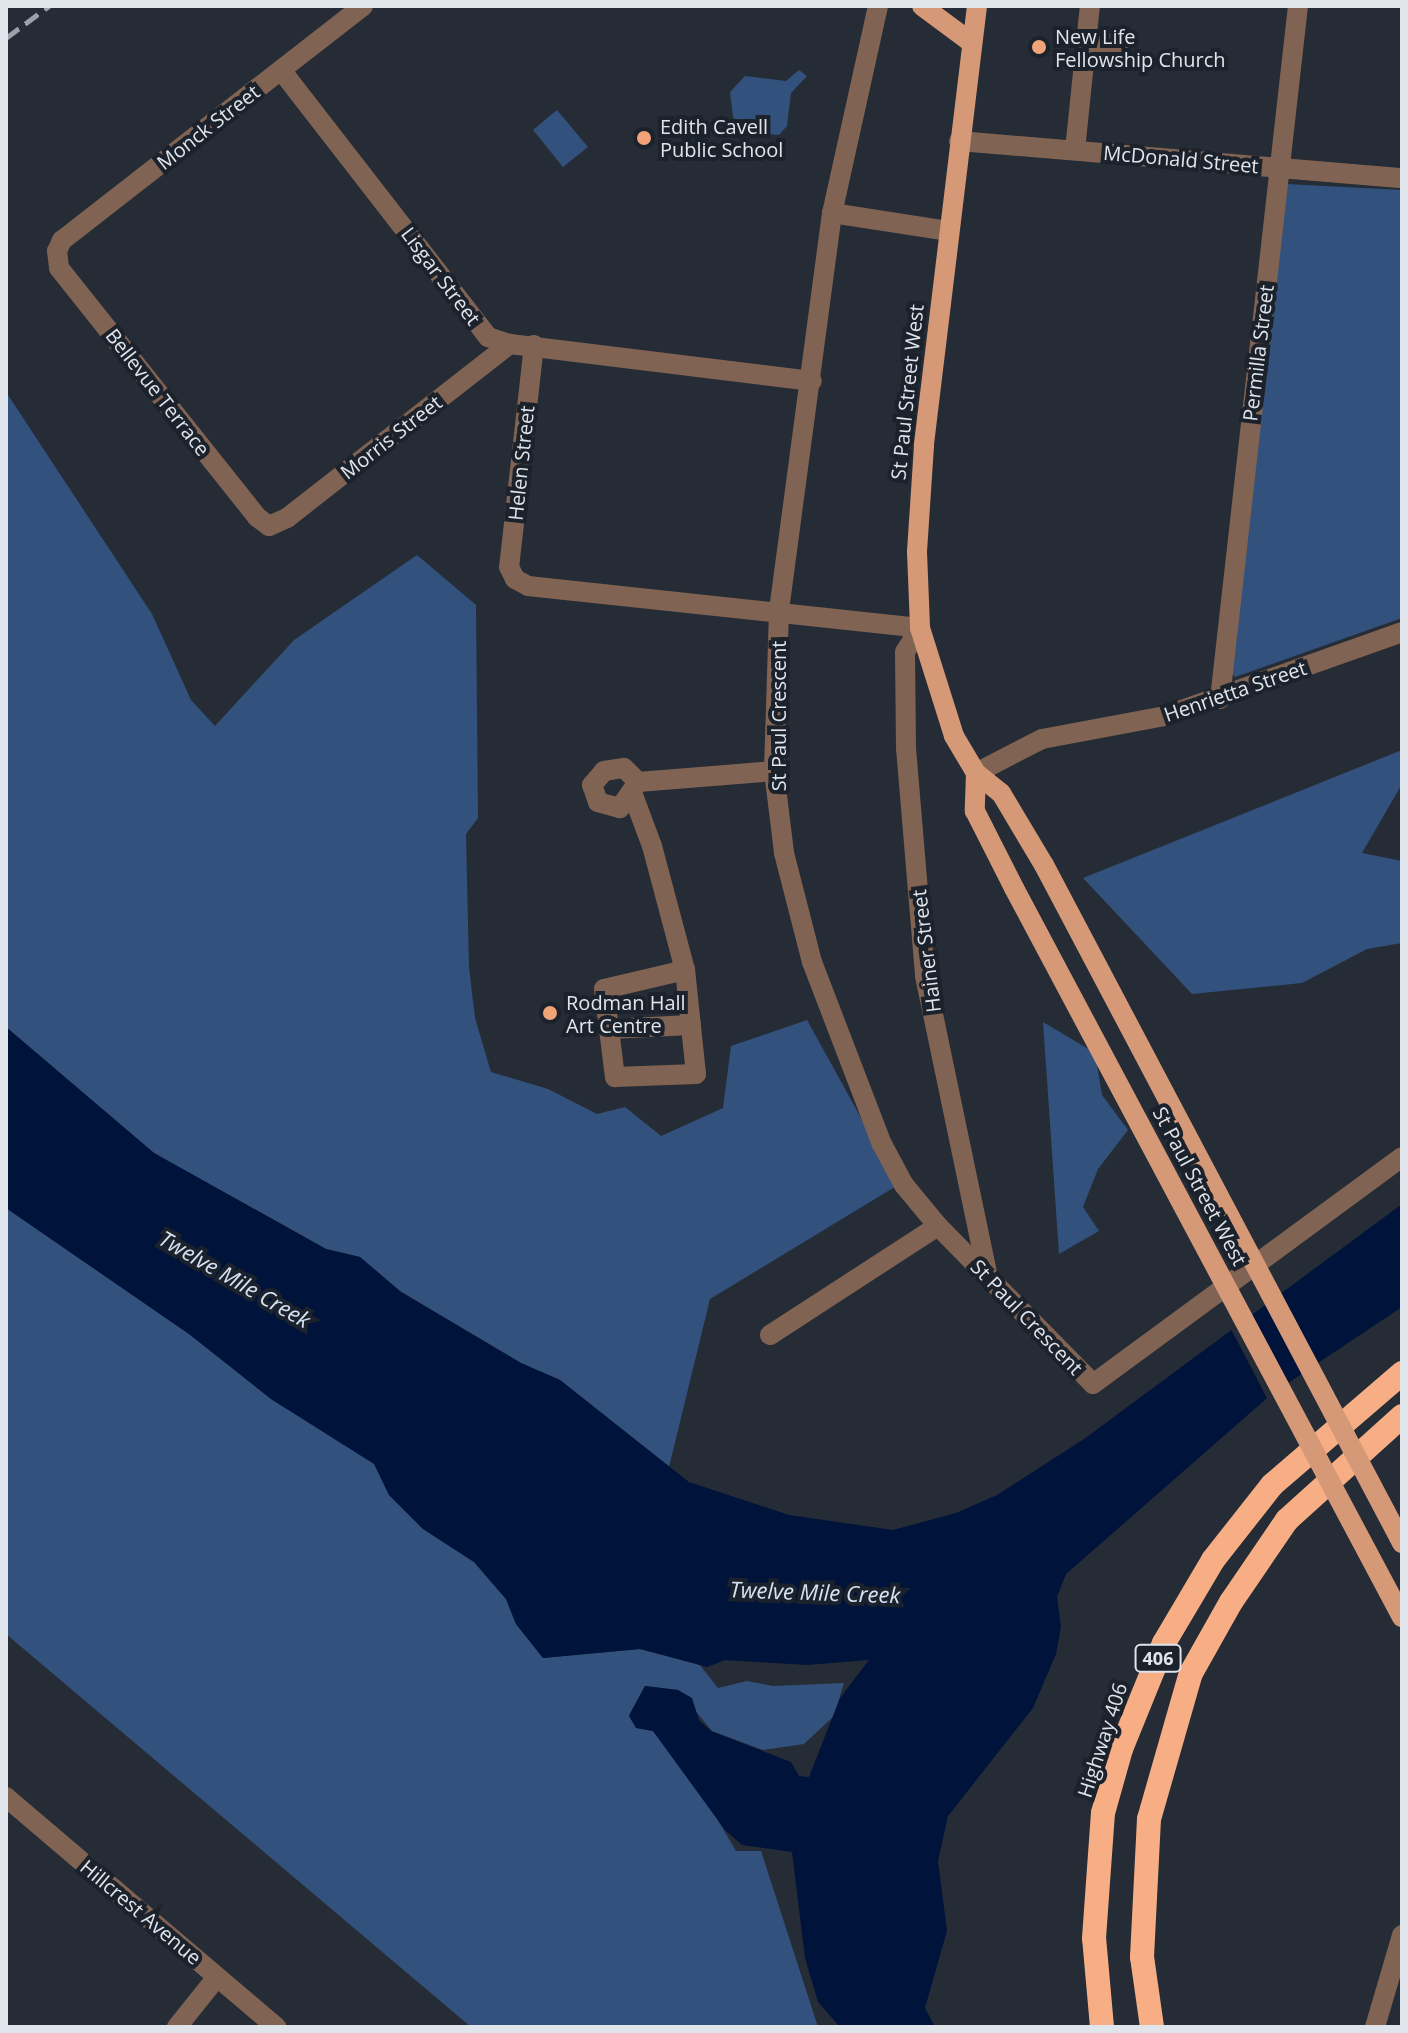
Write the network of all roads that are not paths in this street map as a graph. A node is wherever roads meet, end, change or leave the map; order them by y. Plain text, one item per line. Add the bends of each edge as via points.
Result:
1 (363, 6) edge
2 (878, 6) edge
3 (922, 6) edge
4 (977, 6) edge
5 (1090, 6) edge
6 (1298, 6) edge
7 (1087, 41) junction
8 (972, 43) junction
9 (1120, 44) dead end
10 (281, 70) junction
11 (959, 141) junction
12 (1075, 150) junction
13 (1280, 167) junction
14 (1402, 178) edge
15 (832, 213) junction
16 (948, 231) junction
17 (57, 251) joint
18 (510, 344) junction
19 (534, 345) junction
20 (812, 381) junction
21 (269, 526) joint
22 (779, 611) junction
23 (920, 628) junction
24 (1402, 632) edge
25 (1220, 699) junction
26 (774, 771) junction
27 (976, 773) junction
28 (685, 970) junction
29 (691, 1025) junction
30 (609, 1029) junction
31 (1402, 1157) edge
32 (938, 1226) junction
33 (987, 1274) junction
34 (770, 1335) dead end
35 (1402, 1373) edge
36 (1402, 1416) edge
37 (1402, 1543) edge
38 (1402, 1617) edge
39 (6, 1797) edge
40 (1402, 1935) edge
41 (217, 1977) junction
42 (177, 2027) edge
43 (276, 2027) edge
44 (1102, 2027) edge
45 (1155, 2027) edge
46 (1375, 2027) edge

1 - 10 street, Monck Street
2 - 15 street, St Paul Crescent
3 - 8 main road
4 - 8 main road, St Paul Street West
5 - 7 street
6 - 13 street, Permilla Street
7 - 9 street
7 - 12 street
8 - 11 main road, St Paul Street West
10 - 17 street, Monck Street via 62,240
10 - 18 street, Lisgar Street via 488,337
11 - 12 street, McDonald Street
11 - 16 main road, St Paul Street West
12 - 13 street, McDonald Street
13 - 14 street, McDonald Street
13 - 25 street, Permilla Street
15 - 16 street
15 - 20 street, St Paul Crescent
16 - 23 main road, St Paul Street West via 924,446 917,552
17 - 21 street, Bellevue Terrace via 59,268
18 - 19 street, Lisgar Street
18 - 21 street, Morris Street via 287,518
19 - 20 street, Lisgar Street
19 - 22 street, Helen Street via 509,567 515,579 528,586
20 - 22 street, St Paul Crescent
22 - 23 street
22 - 26 street, St Paul Crescent
23 - 27 main road, St Paul Street West via 954,736
23 - 33 street, Hainer Street via 905,652 906,748 925,976
24 - 25 street, Henrietta Street
25 - 27 street, Henrietta Street via 1165,716 1042,739
26 - 28 street via 636,788
26 - 32 street, St Paul Crescent via 784,853 812,962 882,1144 904,1185
27 - 37 main road, St Paul Street West, bridge via 1001,793 1044,865
27 - 38 main road, St Paul Street West, bridge via 975,811
28 - 29 street
28 - 30 street via 604,989
29 - 30 street
29 - 30 street via 696,1074 615,1077
31 - 33 street, St Paul Crescent via 1093,1384
32 - 33 street, St Paul Crescent
32 - 34 street
35 - 44 highway, Highway 406 / 406 via 1272,1485 1213,1560 1164,1643 1121,1749 1103,1813 1094,1938
36 - 45 highway, 406 via 1287,1520 1191,1673 1149,1819 1143,1895 1145,1997
39 - 41 street, Hillcrest Avenue
40 - 46 street
41 - 42 street
41 - 43 street, Hillcrest Avenue

